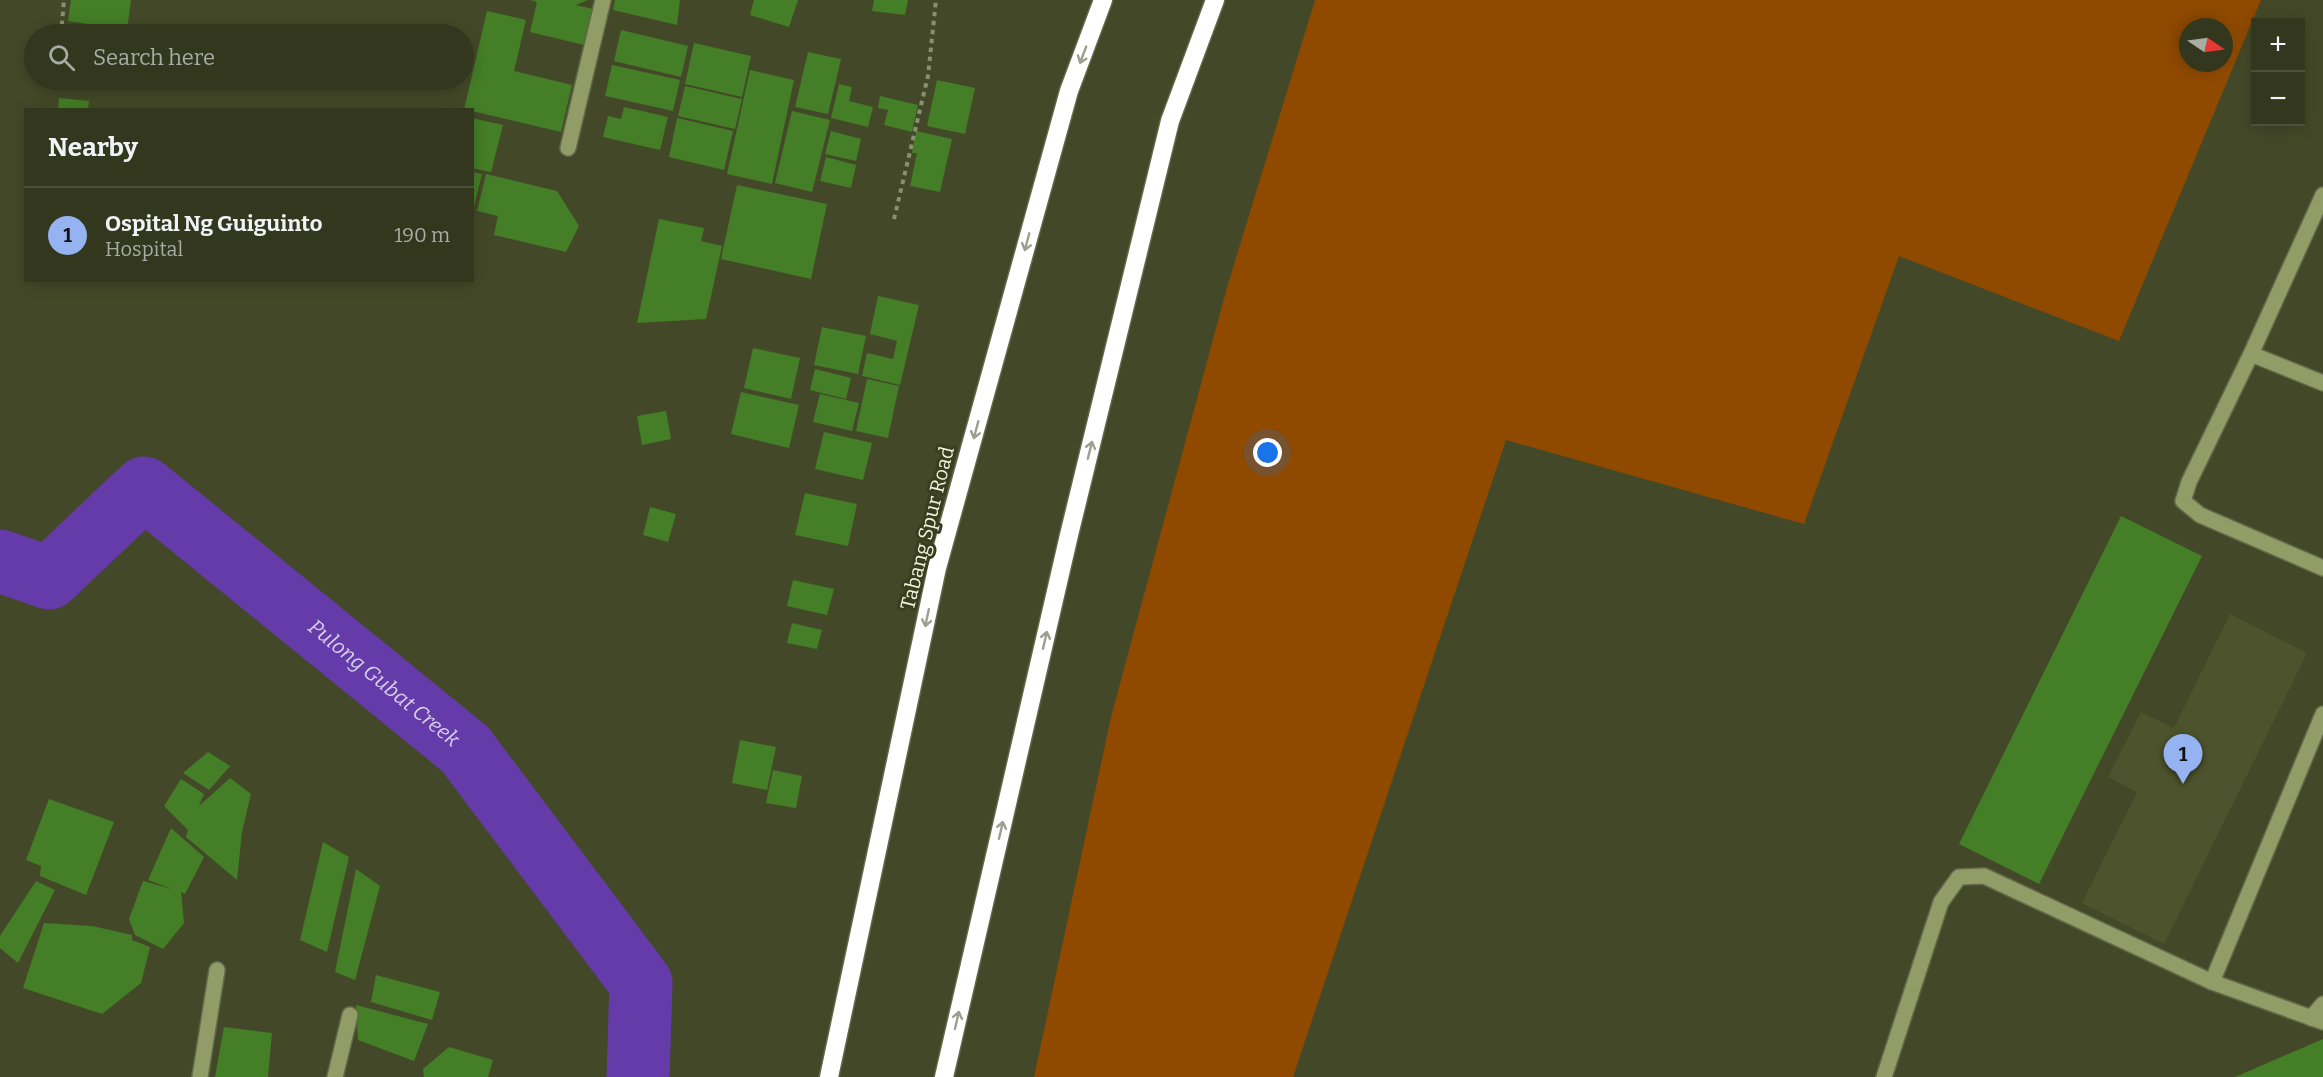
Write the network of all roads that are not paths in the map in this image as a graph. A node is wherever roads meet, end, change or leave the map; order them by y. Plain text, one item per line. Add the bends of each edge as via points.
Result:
1 (603, 0) edge
2 (1103, 0) edge
3 (1215, 0) edge
4 (568, 148) dead end
5 (2323, 195) edge
6 (2320, 212) edge
7 (2251, 354) junction
8 (2323, 383) edge
9 (2323, 568) edge
10 (2323, 714) edge
11 (217, 970) dead end
12 (2212, 982) junction
13 (2323, 1004) edge
14 (350, 1015) dead end
15 (2317, 1020) edge
16 (200, 1077) edge
17 (335, 1077) edge
18 (828, 1077) edge
19 (944, 1077) edge
20 (1884, 1077) edge

1 - 4 street
2 -> 18 highway, Tabang Spur Road via 1069,91 937,568
19 -> 3 highway via 1069,535 1170,121
5 - 6 street
6 - 7 street
7 - 8 street
7 - 9 street via 2183,501 2200,515
10 - 12 street
11 - 16 street
12 - 15 street
12 - 20 street via 1984,876 1959,877 1941,902
13 - 15 street
14 - 17 street

